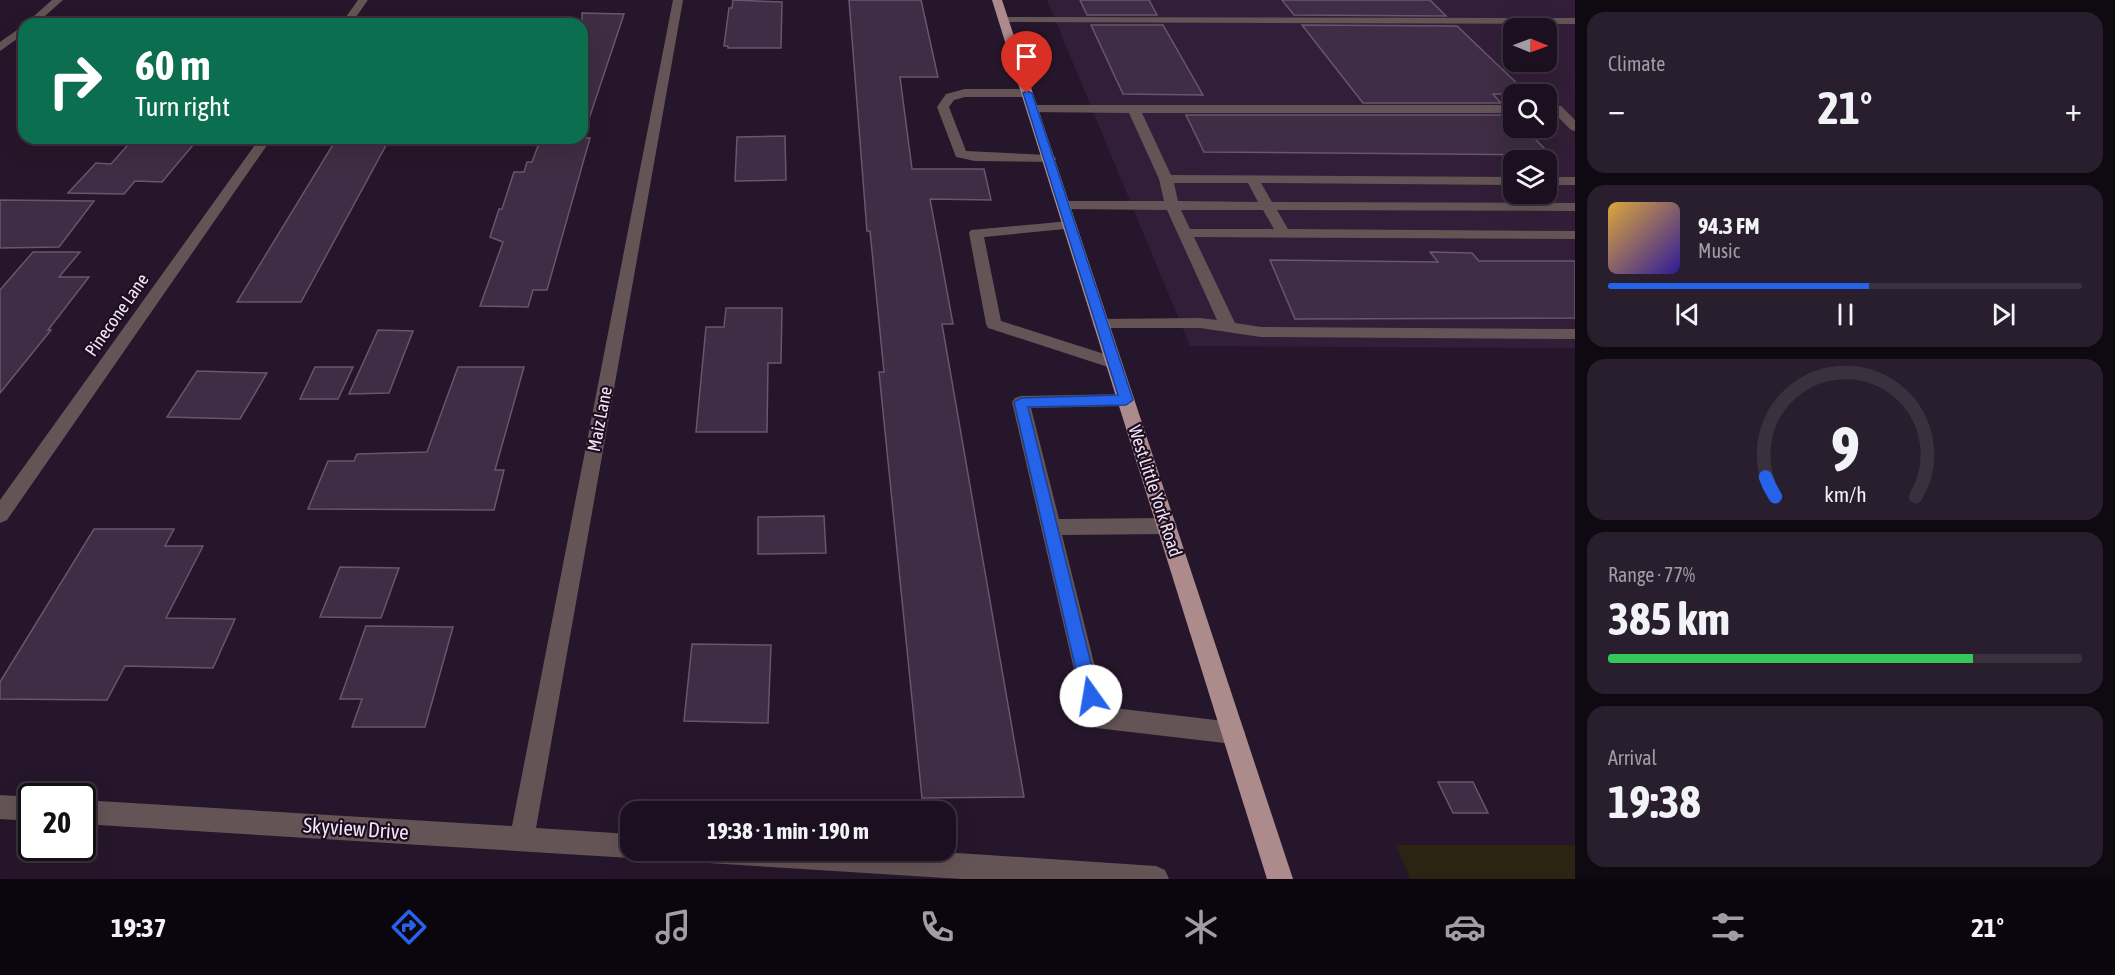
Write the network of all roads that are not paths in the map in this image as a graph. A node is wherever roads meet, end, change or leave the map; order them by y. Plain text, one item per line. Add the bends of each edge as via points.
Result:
1 (58, 0) edge
2 (363, 0) edge
3 (678, 0) edge
4 (997, 0) edge
5 (36, 18) edge
6 (350, 18) edge
7 (1004, 20) junction
8 (1575, 21) edge
9 (18, 33) edge
10 (0, 48) edge
11 (1027, 93) junction
12 (1032, 109) junction
13 (1134, 109) junction
14 (1503, 109) edge
15 (1557, 109) edge
16 (1575, 127) edge
17 (262, 144) edge
18 (1048, 159) junction
19 (1166, 179) junction
20 (1252, 179) junction
21 (1503, 180) edge
22 (1557, 181) edge
23 (1575, 181) edge
24 (1063, 205) junction
25 (1172, 205) junction
26 (1266, 206) junction
27 (1575, 207) edge
28 (1070, 225) junction
29 (1185, 233) junction
30 (1283, 233) junction
31 (1575, 235) edge
32 (1101, 324) junction
33 (1229, 327) junction
34 (1575, 334) edge
35 (1114, 363) junction
36 (1126, 400) junction
37 (0, 515) edge
38 (1050, 526) junction
39 (1167, 526) junction
40 (1233, 733) junction
41 (0, 807) edge
42 (18, 808) edge
43 (96, 813) edge
44 (522, 839) junction
45 (620, 845) edge
46 (878, 861) edge
47 (1156, 879) edge
48 (1280, 879) edge

1 - 5 street
2 - 6 street
3 - 44 street, Maiz Lane
4 - 7 main road, West Little York Road
7 - 8 street
7 - 11 main road, West Little York Road
9 - 10 street
11 - 12 main road, West Little York Road
11 - 18 street via 966,93 950,97 944,107 961,154
12 - 13 street
12 - 18 main road, West Little York Road
13 - 14 street
13 - 19 street
15 - 16 street
17 - 37 street, Pinecone Lane
18 - 24 main road, West Little York Road
19 - 20 street
19 - 25 street
20 - 21 street
20 - 26 street
22 - 23 street
24 - 25 street
24 - 28 main road, West Little York Road
25 - 26 street
25 - 29 street
26 - 27 street
26 - 30 street
28 - 32 main road, West Little York Road
28 - 35 street via 976,233 994,324
29 - 30 street
29 - 33 street
30 - 31 street
32 - 33 street via 1200,323
32 - 35 main road, West Little York Road
33 - 34 street via 1261,332
35 - 36 main road, West Little York Road
36 - 38 street via 1021,402
36 - 39 main road, West Little York Road
38 - 39 street
38 - 40 street via 1096,717
39 - 40 main road, West Little York Road
40 - 48 main road, West Little York Road
41 - 42 street
43 - 44 street, Skyview Drive
44 - 45 street, Skyview Drive
46 - 47 street

